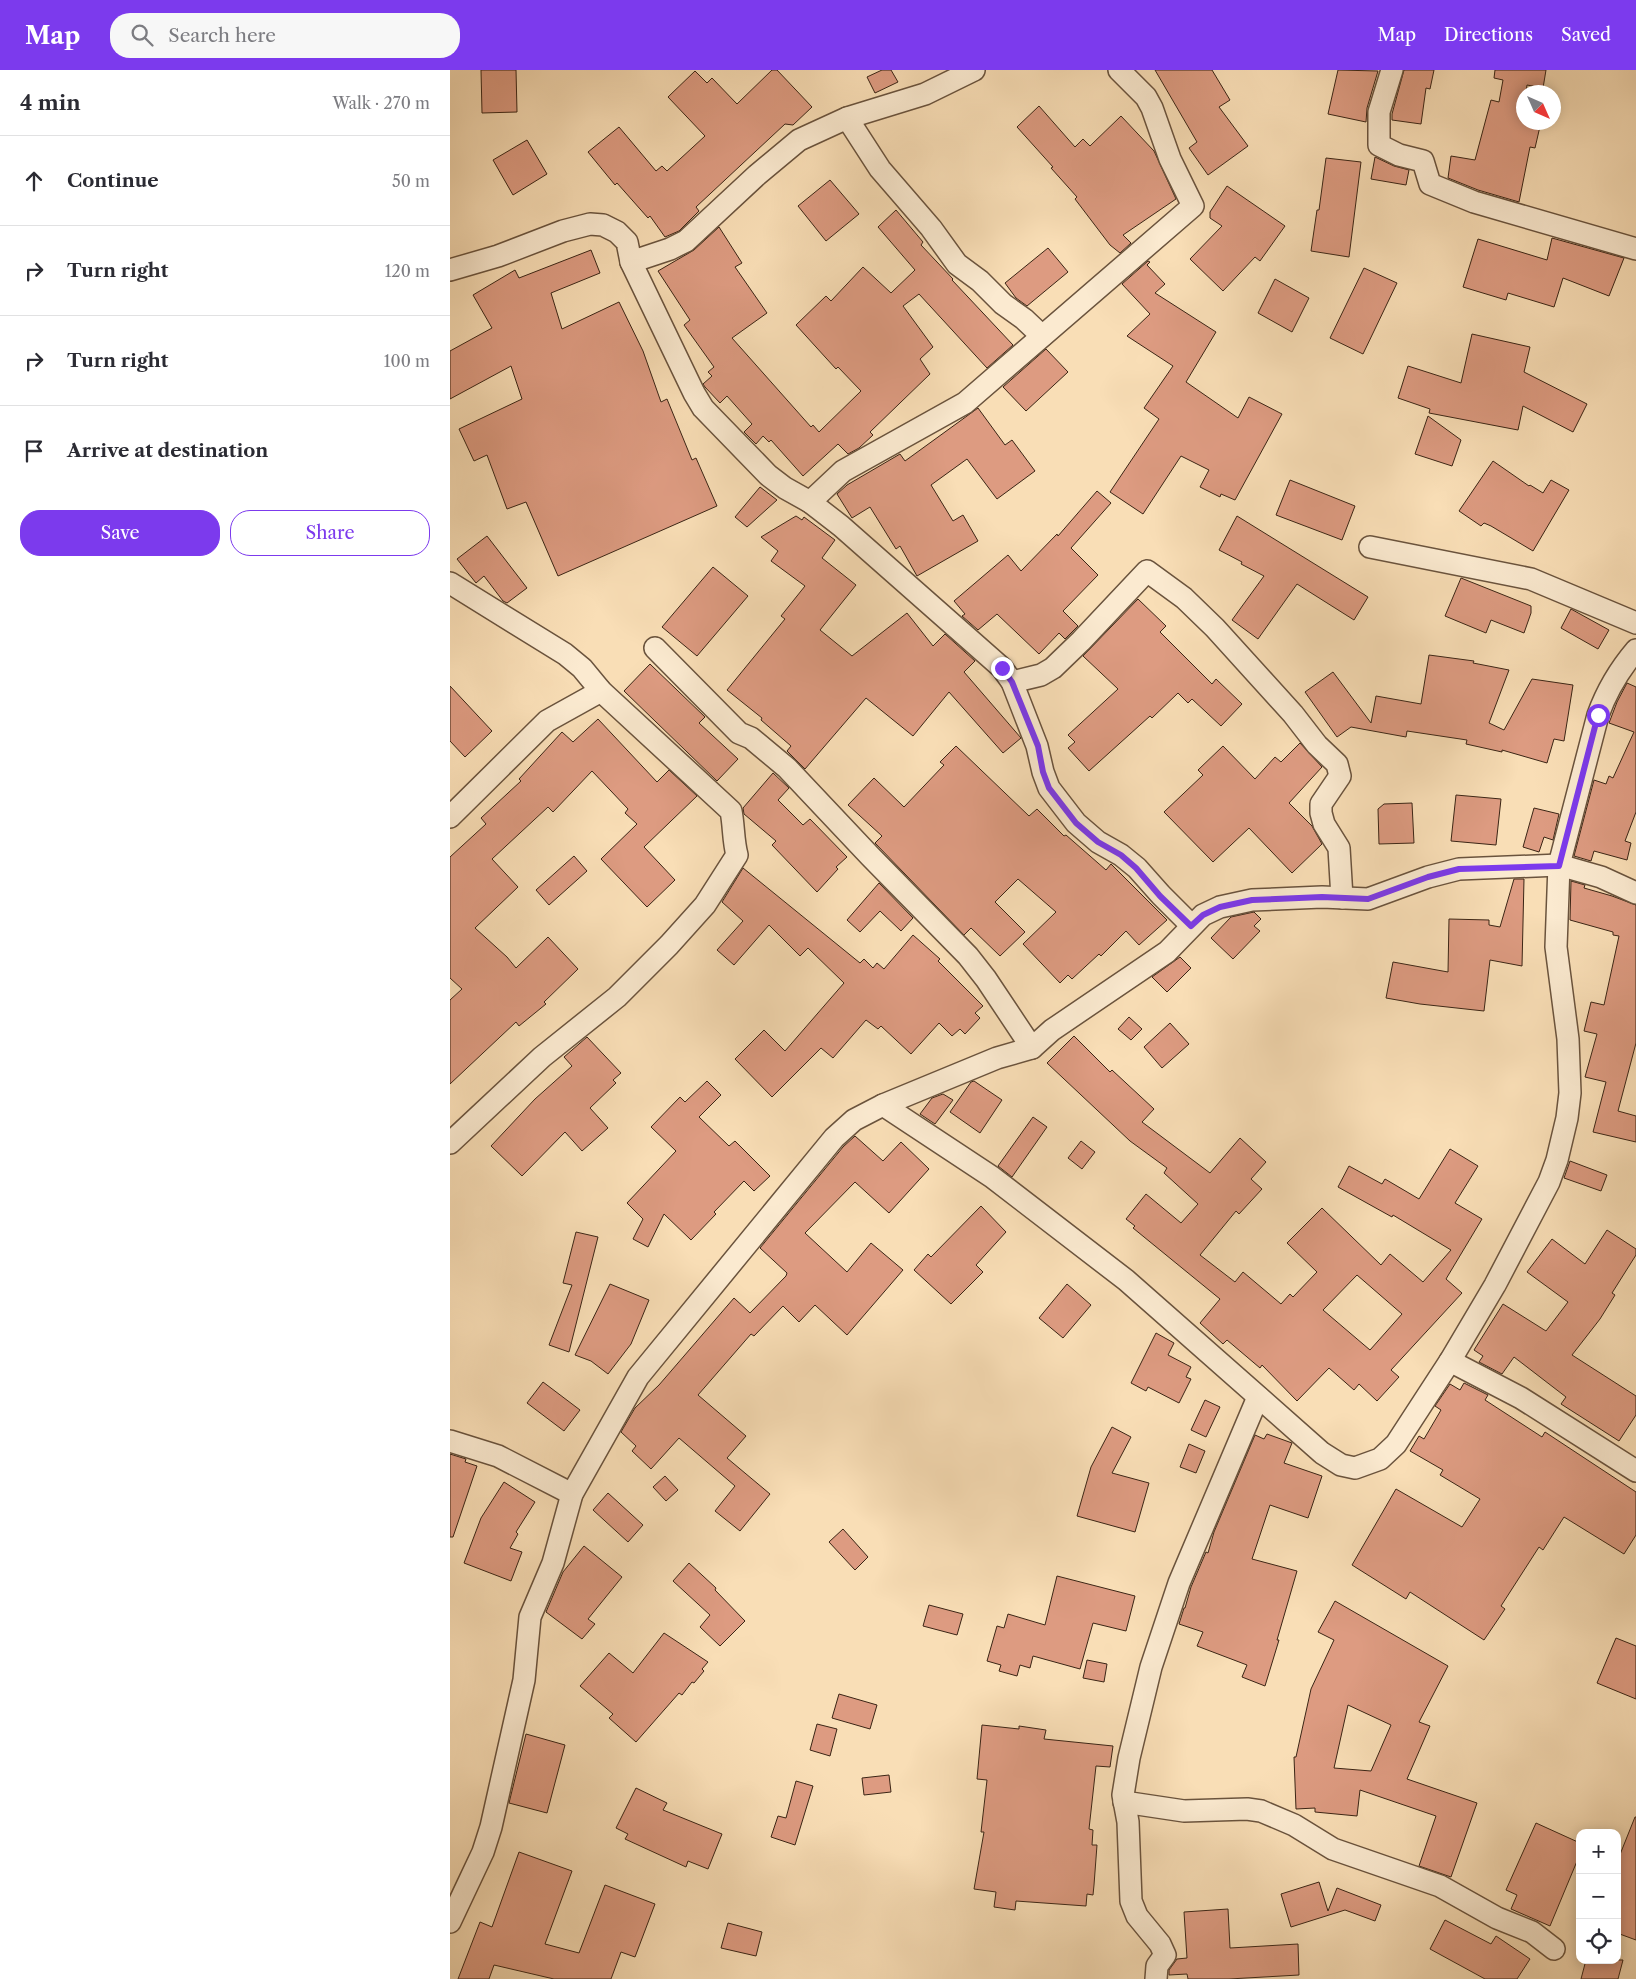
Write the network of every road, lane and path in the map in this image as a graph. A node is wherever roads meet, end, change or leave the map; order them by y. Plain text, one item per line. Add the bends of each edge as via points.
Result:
1 (974, 70) edge
2 (1119, 70) edge
3 (1392, 70) edge
4 (847, 118) junction
5 (1636, 249) edge
6 (631, 262) junction
7 (450, 270) edge
8 (1042, 336) junction
9 (810, 502) junction
10 (1370, 547) dead end
11 (450, 583) edge
12 (1636, 623) edge
13 (655, 648) dead end
14 (1636, 650) edge
15 (1012, 682) junction
16 (601, 691) junction
17 (450, 817) edge
18 (1559, 866) junction
19 (1636, 893) edge
20 (1342, 898) junction
21 (1191, 926) junction
22 (1032, 1048) junction
23 (883, 1105) junction
24 (450, 1143) edge
25 (1450, 1361) junction
26 (1258, 1397) junction
27 (450, 1441) edge
28 (1636, 1472) edge
29 (572, 1494) junction
30 (1124, 1802) junction
31 (450, 1922) edge
32 (1554, 1949) dead end
33 (1156, 1979) edge

1 - 4 street via 924,94
2 - 8 street via 1152,108 1170,159 1193,206
3 - 5 street via 1379,112 1379,145 1399,155 1422,160 1430,184 1474,202
4 - 6 street via 799,140 686,241
4 - 8 street via 880,169 957,264
6 - 7 street via 627,242 617,232 603,225 590,224
6 - 9 street via 703,408 768,475
8 - 9 street via 965,403 843,471
9 - 15 street via 1002,668
10 - 12 street via 1531,579
11 - 16 street via 565,654
13 - 22 street via 739,733 751,738 787,768 968,956
14 - 18 street via 1620,669 1598,715
15 - 20 street via 1041,675 1053,668 1147,571 1184,598 1215,628 1336,764 1340,776 1322,804 1321,813 1339,848
15 - 21 street via 1038,746 1049,788 1076,823 1136,868
16 - 17 street via 547,720
16 - 24 street via 730,811 738,854 705,905 669,945 617,997 542,1057
18 - 19 street via 1601,877
18 - 20 street via 1459,869 1368,899
18 - 25 street via 1556,947 1568,1039 1570,1092 1567,1118 1549,1182 1495,1285
20 - 21 street via 1252,900 1220,907 1203,915
21 - 22 street via 1167,952 1052,1030
22 - 23 street via 997,1058
23 - 26 street via 992,1177 1118,1274
23 - 29 street via 854,1120 834,1138 638,1377
25 - 26 street via 1396,1444 1380,1460 1355,1468 1341,1465 1322,1453
25 - 28 street via 1521,1398
26 - 30 street via 1176,1593 1151,1667 1129,1758
27 - 29 street via 498,1456
29 - 31 street via 553,1563 530,1616 524,1680 486,1844
30 - 32 street via 1184,1811 1261,1811 1294,1825 1333,1848 1440,1886 1497,1918 1532,1932
30 - 33 street via 1128,1822 1130,1901 1165,1954 1157,1966

